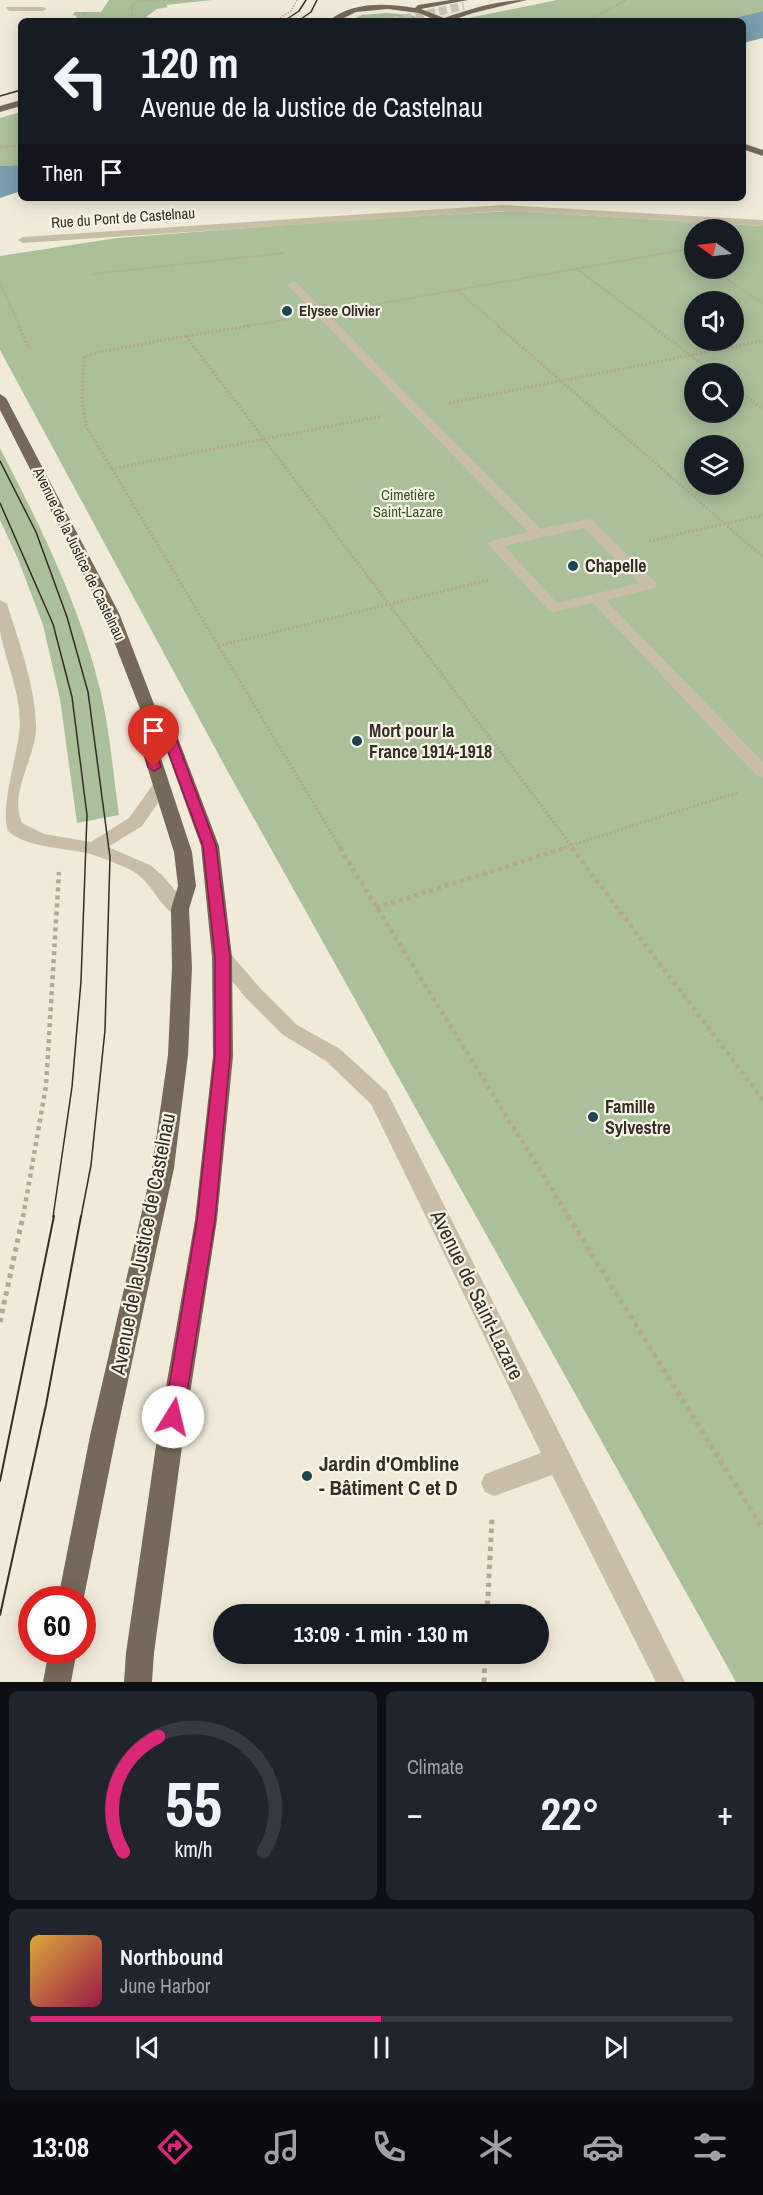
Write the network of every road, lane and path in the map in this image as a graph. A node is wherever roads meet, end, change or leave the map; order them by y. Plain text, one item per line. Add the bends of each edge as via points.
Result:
1 (17, 0) edge
2 (193, 0) edge
3 (297, 0) edge
4 (368, 0) edge
5 (494, 0) edge
6 (523, 0) edge
7 (626, 0) edge
8 (140, 1) edge
9 (348, 2) dead end
10 (464, 3) edge
11 (383, 8) junction
12 (43, 9) dead end
13 (408, 9) junction
14 (354, 11) junction
15 (87, 12) dead end
16 (82, 18) edge
17 (124, 18) edge
18 (279, 18) edge
19 (335, 18) edge
20 (438, 18) edge
21 (451, 18) edge
22 (592, 18) edge
23 (18, 100) edge
24 (4, 108) edge
25 (18, 145) edge
26 (0, 147) edge
27 (746, 147) edge
28 (763, 153) edge
29 (763, 223) edge
30 (23, 240) dead end
31 (684, 250) edge
32 (286, 253) dead end
33 (576, 269) junction
34 (92, 274) dead end
35 (727, 279) edge
36 (0, 282) edge
37 (293, 285) dead end
38 (457, 290) junction
39 (763, 304) edge
40 (322, 314) junction
41 (186, 336) junction
42 (29, 349) dead end
43 (700, 363) edge
44 (744, 395) edge
45 (0, 398) edge
46 (763, 410) edge
47 (763, 515) edge
48 (725, 524) junction
49 (538, 534) junction
50 (613, 549) junction
51 (763, 557) edge
52 (521, 572) junction
53 (596, 598) junction
54 (0, 604) edge
55 (390, 604) junction
56 (218, 646) junction
57 (150, 714) junction
58 (763, 772) edge
59 (160, 787) junction
60 (740, 792) dead end
61 (65, 844) junction
62 (571, 846) junction
63 (94, 849) junction
64 (376, 908) junction
65 (180, 909) junction
66 (222, 957) junction
67 (763, 1100) edge
68 (0, 1322) edge
69 (558, 1460) junction
70 (494, 1483) joint
71 (763, 1529) edge
72 (74, 1586) edge
73 (488, 1604) edge
74 (60, 1664) edge
75 (485, 1664) edge
76 (57, 1682) edge
77 (138, 1682) edge
78 (484, 1682) edge
79 (671, 1682) edge

1 - 12 street via 7,12
2 - 8 path
3 - 18 path
4 - 11 main road
5 - 10 main road
6 - 21 main road
7 - 22 path
8 - 17 path via 132,5 132,15
9 - 14 main road
10 - 13 main road
11 - 13 main road
11 - 14 main road
13 - 20 main road
14 - 19 main road
15 - 16 path
23 - 24 main road
25 - 26 path
27 - 28 main road
29 - 30 street, Rue du Pont de Castelnau via 502,208
31 - 33 path
32 - 34 path
33 - 38 path
33 - 43 path
35 - 39 path
36 - 42 path
37 - 40 street
38 - 40 path
38 - 48 path
40 - 41 path
40 - 49 street
41 - 55 path
41 - 56 path via 84,357 82,400 86,426
44 - 46 path
45 - 57 main road, Avenue de la Justice de Castelnau via 111,613
47 - 48 path
48 - 50 path
48 - 51 path
49 - 50 street via 587,523
49 - 52 street via 495,544
50 - 53 street via 650,585
52 - 53 street via 554,608
52 - 55 path
53 - 58 street
54 - 61 street via 27,714 28,733 6,790 6,813 13,825 37,839
55 - 56 path
55 - 62 path
56 - 64 path
57 - 59 main road, Avenue de la Justice de Castelnau via 143,728
57 - 66 main road, Avenue de la Justice de Castelnau via 165,725 210,846
59 - 63 street via 132,825 107,837
59 - 65 main road, Avenue de la Justice de Castelnau via 183,852 186,886
60 - 62 path
61 - 63 street
61 - 68 path via 59,871 46,1086
62 - 64 path
62 - 67 path
63 - 65 street via 157,878 165,896
64 - 71 path
65 - 72 main road, Avenue de la Justice de Castelnau via 178,1055 163,1168 103,1436
66 - 69 street, Avenue de Saint-Lazare via 290,1030 333,1055 379,1098
66 - 77 main road, Avenue de la Justice de Castelnau via 223,1056 206,1220 170,1439
69 - 70 street
69 - 79 street, Avenue de Saint-Lazare
70 - 73 path
74 - 76 main road
75 - 78 path

